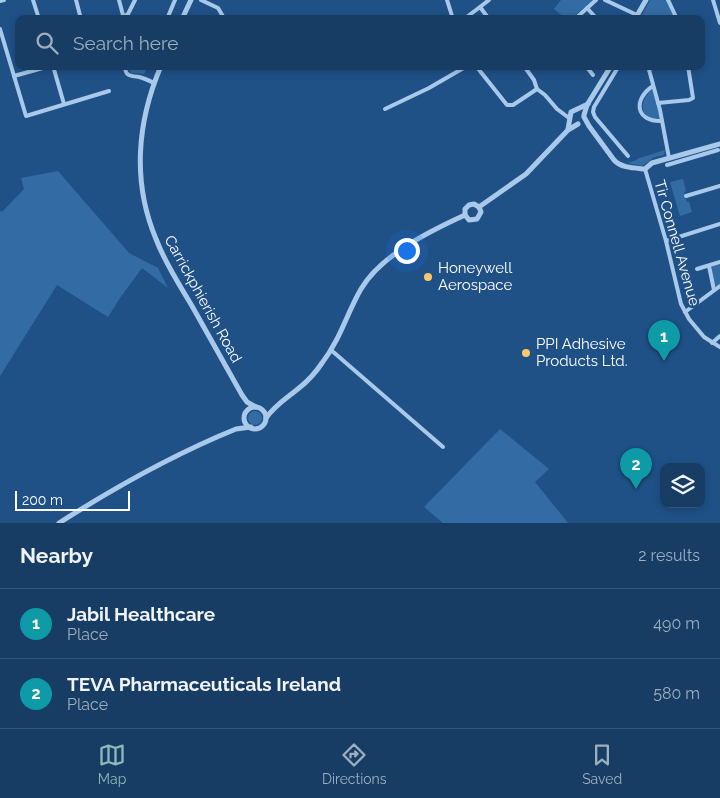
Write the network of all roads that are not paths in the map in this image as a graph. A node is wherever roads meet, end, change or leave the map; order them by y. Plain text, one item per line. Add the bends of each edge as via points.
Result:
1 (4, 0) edge
2 (33, 0) edge
3 (76, 0) edge
4 (118, 0) edge
5 (134, 0) edge
6 (175, 0) edge
7 (191, 0) edge
8 (201, 0) edge
9 (447, 0) edge
10 (489, 0) edge
11 (596, 0) edge
12 (605, 0) edge
13 (646, 0) edge
14 (668, 0) edge
15 (713, 0) edge
16 (0, 1) edge
17 (480, 7) junction
18 (587, 8) junction
19 (38, 15) edge
20 (80, 15) edge
21 (123, 15) edge
22 (127, 15) edge
23 (169, 15) edge
24 (184, 15) edge
25 (222, 15) edge
26 (452, 15) edge
27 (469, 15) edge
28 (486, 15) edge
29 (579, 15) edge
30 (593, 15) edge
31 (632, 15) edge
32 (637, 15) edge
33 (675, 15) edge
34 (720, 24) edge
35 (0, 29) edge
36 (36, 70) edge
37 (52, 70) edge
38 (125, 70) edge
39 (159, 70) edge
40 (460, 70) edge
41 (479, 70) edge
42 (527, 70) edge
43 (589, 70) edge
44 (608, 70) edge
45 (617, 70) edge
46 (649, 70) edge
47 (689, 70) edge
48 (606, 74) junction
49 (593, 75) dead end
50 (14, 76) junction
51 (612, 78) junction
52 (154, 83) junction
53 (653, 86) junction
54 (537, 89) junction
55 (110, 91) dead end
56 (102, 93) junction
57 (105, 100) dead end
58 (658, 103) junction
59 (64, 104) junction
60 (588, 104) junction
61 (385, 109) dead end
62 (574, 110) junction
63 (561, 112) junction
64 (584, 116) junction
65 (570, 119) junction
66 (662, 121) junction
67 (578, 124) junction
68 (589, 126) junction
69 (568, 130) junction
70 (719, 147) edge
71 (694, 154) junction
72 (628, 156) dead end
73 (669, 158) junction
74 (667, 165) dead end
75 (645, 169) junction
76 (720, 186) edge
77 (686, 196) dead end
78 (479, 207) junction
79 (465, 215) junction
80 (720, 224) edge
81 (666, 241) junction
82 (720, 262) edge
83 (709, 266) junction
84 (697, 269) dead end
85 (720, 286) edge
86 (714, 290) junction
87 (685, 312) junction
88 (720, 336) edge
89 (712, 343) junction
90 (720, 347) edge
91 (331, 350) junction
92 (242, 395) junction
93 (282, 401) junction
94 (258, 407) junction
95 (245, 416) junction
96 (266, 418) junction
97 (251, 427) junction
98 (231, 431) junction
99 (443, 447) dead end
100 (59, 523) edge

1 - 16 street
2 - 19 street
3 - 20 street
4 - 21 street
5 - 22 street
6 - 23 street
7 - 24 street
8 - 25 street via 218,8
9 - 26 street
10 - 17 street
11 - 18 street
12 - 31 street
13 - 32 street
14 - 33 street
15 - 34 street
17 - 27 street
17 - 28 street
18 - 29 street
18 - 30 street
35 - 50 street
36 - 50 street
37 - 59 street
38 - 52 street via 129,76
39 - 52 street, Carrickphierish Road
40 - 61 street
41 - 54 street via 508,105 516,104
42 - 54 street
43 - 49 street
44 - 48 street
45 - 51 street
46 - 53 street
47 - 58 street via 693,98
48 - 51 street
48 - 60 street
50 - 59 street via 26,116
51 - 72 street via 593,113
52 - 92 street, Carrickphierish Road via 140,146 141,178 148,216 165,260
53 - 58 street
53 - 66 street via 647,91 640,110 648,120
54 - 63 street
55 - 56 street
56 - 57 street
56 - 59 street
58 - 66 street
60 - 62 street
60 - 64 street
62 - 63 street
62 - 64 street via 582,111
62 - 65 street
63 - 65 street
64 - 67 street
64 - 68 street
65 - 67 street
65 - 69 street
66 - 73 street
67 - 68 street
67 - 69 street
68 - 75 street via 617,164
69 - 78 street via 526,174
70 - 71 street
71 - 73 street
71 - 74 street
73 - 75 street
75 - 81 street, Tir Connell Avenue
76 - 77 street
78 - 79 street via 474,204 468,206
78 - 79 street via 481,212 477,219 469,220
79 - 91 street via 406,247 371,275
80 - 81 street
81 - 87 street, Tir Connell Avenue
82 - 83 street
83 - 84 street
83 - 86 street
85 - 86 street
86 - 87 street
87 - 89 street, Tir Connell Avenue
88 - 89 street
89 - 90 street, Tir Connell Avenue
91 - 93 street via 305,383
91 - 99 street
92 - 94 street, Carrickphierish Road via 247,402
92 - 95 street, Carrickphierish Road
93 - 94 street
93 - 96 street
94 - 95 street via 250,408
94 - 96 street
95 - 97 street
95 - 98 street
96 - 97 street via 261,427
97 - 98 street
98 - 100 street via 142,473

